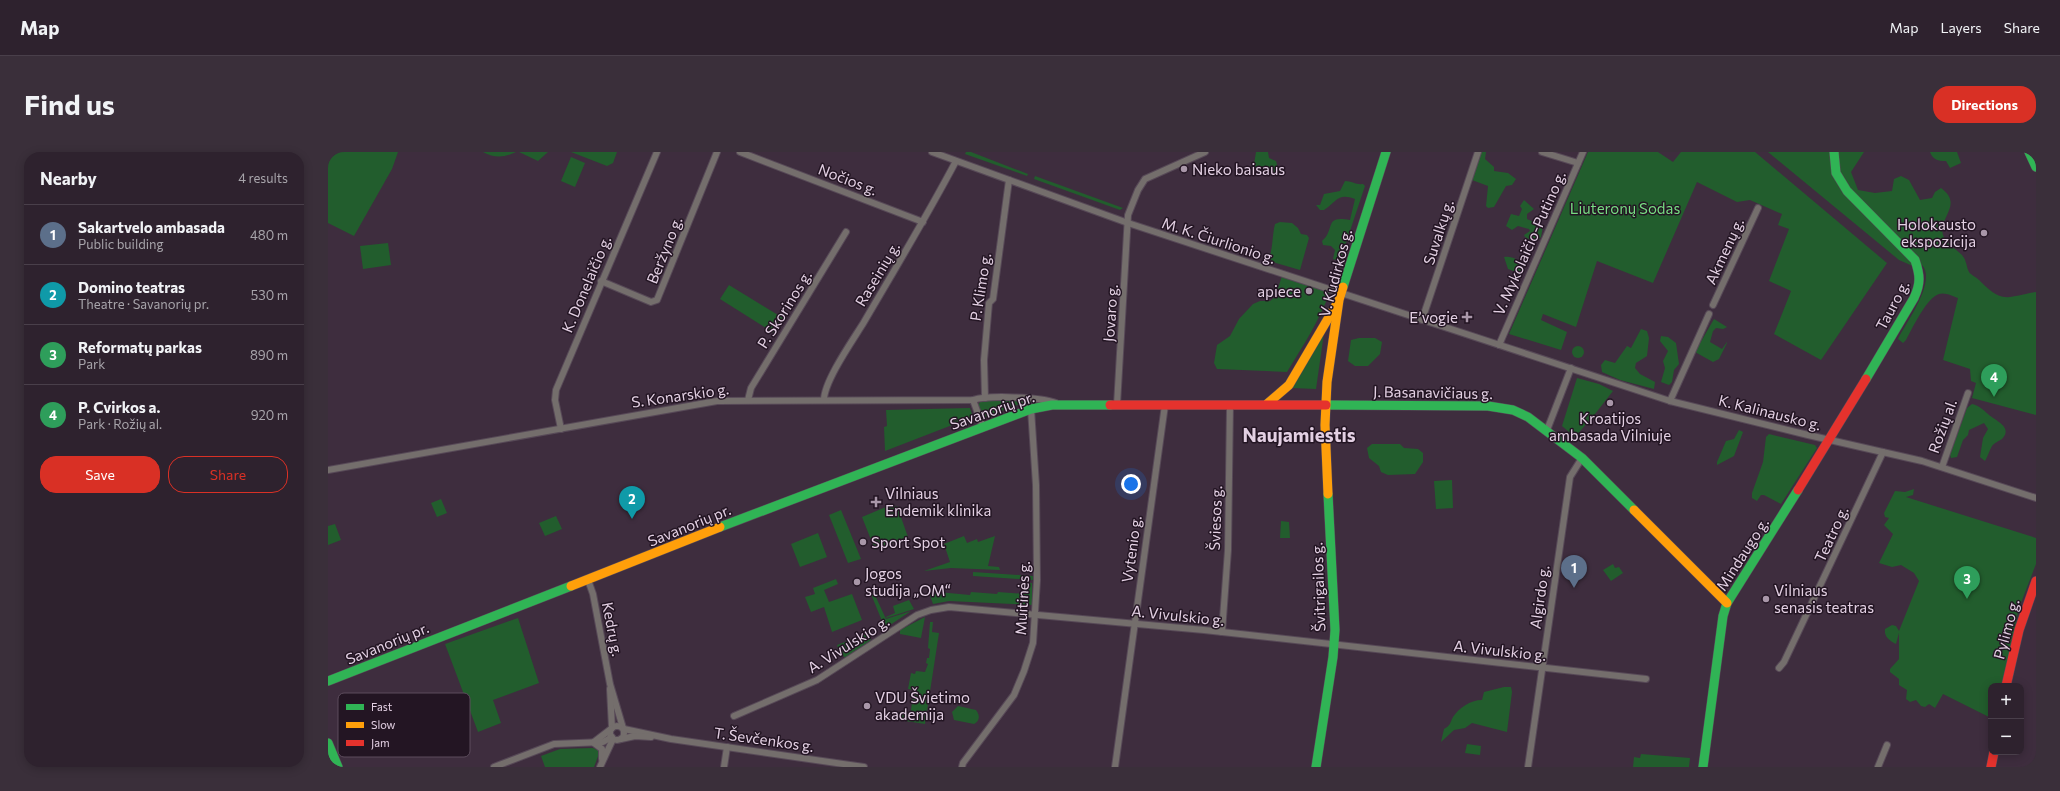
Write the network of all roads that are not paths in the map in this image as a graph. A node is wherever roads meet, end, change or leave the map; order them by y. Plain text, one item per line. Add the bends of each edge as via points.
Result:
1 (657, 152) edge
2 (717, 152) edge
3 (740, 152) edge
4 (932, 152) edge
5 (1205, 152) edge
6 (1386, 152) edge
7 (1478, 152) edge
8 (1542, 152) edge
9 (1584, 152) edge
10 (1834, 152) edge
11 (2029, 152) edge
12 (956, 161) junction
13 (1578, 163) junction
14 (2036, 167) edge
15 (1009, 180) junction
16 (1758, 208) dead end
17 (923, 222) junction
18 (1128, 223) junction
19 (846, 232) dead end
20 (601, 282) junction
21 (1340, 297) junction
22 (1713, 305) dead end
23 (1709, 314) dead end
24 (1422, 320) junction
25 (1499, 345) junction
26 (1571, 368) junction
27 (1968, 393) dead end
28 (985, 398) junction
29 (748, 400) junction
30 (824, 400) junction
31 (973, 400) junction
32 (1670, 401) junction
33 (1267, 404) junction
34 (1063, 405) junction
35 (1117, 405) junction
36 (1165, 405) junction
37 (1230, 405) junction
38 (1326, 405) junction
39 (1031, 409) junction
40 (983, 427) junction
41 (561, 429) junction
42 (1547, 430) junction
43 (1830, 440) junction
44 (1883, 452) junction
45 (1582, 458) junction
46 (1942, 467) junction
47 (328, 470) edge
48 (2036, 498) edge
49 (588, 580) junction
50 (2036, 581) edge
51 (1727, 603) junction
52 (2032, 603) edge
53 (1036, 614) junction
54 (1135, 624) junction
55 (1222, 632) junction
56 (1334, 645) junction
57 (1542, 667) junction
58 (1779, 668) dead end
59 (1646, 679) dead end
60 (328, 681) edge
61 (2007, 683) edge
62 (610, 684) junction
63 (734, 716) dead end
64 (612, 728) junction
65 (623, 729) junction
66 (660, 737) junction
67 (616, 738) junction
68 (328, 743) edge
69 (592, 743) junction
70 (1887, 745) dead end
71 (727, 747) junction
72 (1994, 755) edge
73 (601, 765) edge
74 (338, 767) edge
75 (494, 767) edge
76 (724, 767) edge
77 (864, 767) edge
78 (962, 767) edge
79 (1115, 767) edge
80 (1316, 767) edge
81 (1528, 767) edge
82 (1704, 767) edge
83 (1878, 767) edge
84 (1992, 767) edge

1 - 20 street, K. Donelaičio g.
2 - 20 street, Beržyno g. via 657,300 651,302
3 - 17 street, Nočios g.
4 - 12 street, M. K. Čiurlionio g.
5 - 18 street, Jovaro g. via 1145,179 1135,196 1128,215
6 - 21 main road, V. Kudirkos g.
7 - 24 street, Suvalkų g.
8 - 13 street
9 - 13 street, V. Mykolaičio-Putino g.
10 - 43 main road, Tauro g. via 1833,162 1840,181 1915,260 1920,276 1914,298
11 - 14 main road
12 - 15 street, M. K. Čiurlionio g.
12 - 17 street, Raseinių g.
13 - 25 street, V. Mykolaičio-Putino g.
15 - 18 street, M. K. Čiurlionio g.
15 - 28 street, P. Klimo g. via 993,299 989,303 984,360
16 - 22 street, Akmenų g.
17 - 30 street, Raseinių g. via 838,366 825,392
18 - 21 street, M. K. Čiurlionio g.
18 - 35 street, Jovaro g.
19 - 29 street, P. Skorinos g. via 751,388
20 - 41 street, K. Donelaičio g. via 556,390 555,400
21 - 24 street, M. K. Čiurlionio g.
21 - 33 main road via 1289,385
21 - 38 main road, V. Kudirkos g.
23 - 32 street
24 - 25 street, M. K. Čiurlionio g.
25 - 26 street, K. Kalinausko g.
26 - 32 street, K. Kalinausko g.
26 - 42 street
27 - 46 street, Rožių al.
28 - 31 street, S. Konarskio g.
28 - 34 street, S. Konarskio g. via 1050,400
29 - 30 street, S. Konarskio g.
29 - 41 street, S. Konarskio g. via 706,402
30 - 31 street, S. Konarskio g.
31 - 40 street
32 - 43 street, K. Kalinausko g.
33 - 37 main road, J. Basanavičiaus g.
33 - 38 main road, J. Basanavičiaus g.
34 - 35 main road, J. Basanavičiaus g.
34 - 39 main road, Savanorių pr.
35 - 36 main road, J. Basanavičiaus g.
36 - 37 main road, J. Basanavičiaus g.
36 - 54 street, Vytenio g.
37 - 55 street, Šviesos g. via 1228,550
38 - 42 main road, J. Basanavičiaus g. via 1497,407 1522,414
38 - 56 main road, Švitrigailos g.
39 - 40 main road, Savanorių pr.
39 - 53 street, Muitinės g. via 1036,510
40 - 49 main road, Savanorių pr.
41 - 47 street, S. Konarskio g.
42 - 45 main road, J. Basanavičiaus g.
43 - 44 street, K. Kalinausko g.
43 - 51 main road, Mindaugo g.
44 - 46 street, K. Kalinausko g.
44 - 58 street, Teatro g.
45 - 51 main road, J. Basanavičiaus g.
45 - 57 street, Algirdo g. via 1570,477
46 - 48 street, K. Kalinausko g. via 1996,487
49 - 60 main road, Savanorių pr.
49 - 62 street, Kedrų g.
50 - 52 main road, Pylimo g.
51 - 82 main road, Mindaugo g. via 1723,616
52 - 61 main road, Pylimo g. via 2018,630
53 - 54 street, A. Vivulskio g.
53 - 63 street, A. Vivulskio g. via 952,607 917,615 817,680
53 - 78 street, Muitinės g. via 1033,643 1014,694
54 - 55 street, A. Vivulskio g.
54 - 79 street, Vytenio g.
55 - 56 street, A. Vivulskio g.
56 - 57 street, A. Vivulskio g.
56 - 80 main road, Švitrigailos g.
57 - 59 street, A. Vivulskio g.
57 - 81 street, Algirdo g.
62 - 64 street, Kedrų g.
62 - 65 street, Kedrų g.
64 - 65 street, T. Ševčenkos g. via 617,726
64 - 67 street, Kedrų g.
64 - 69 street
65 - 66 street, T. Ševčenkos g.
65 - 67 street via 624,734
66 - 67 street, T. Ševčenkos g.
66 - 71 street, T. Ševčenkos g.
67 - 69 street
67 - 73 street
68 - 74 main road
69 - 73 street via 602,750
69 - 75 street via 554,744
70 - 83 street
71 - 76 street
71 - 77 street, T. Ševčenkos g.
72 - 84 main road

